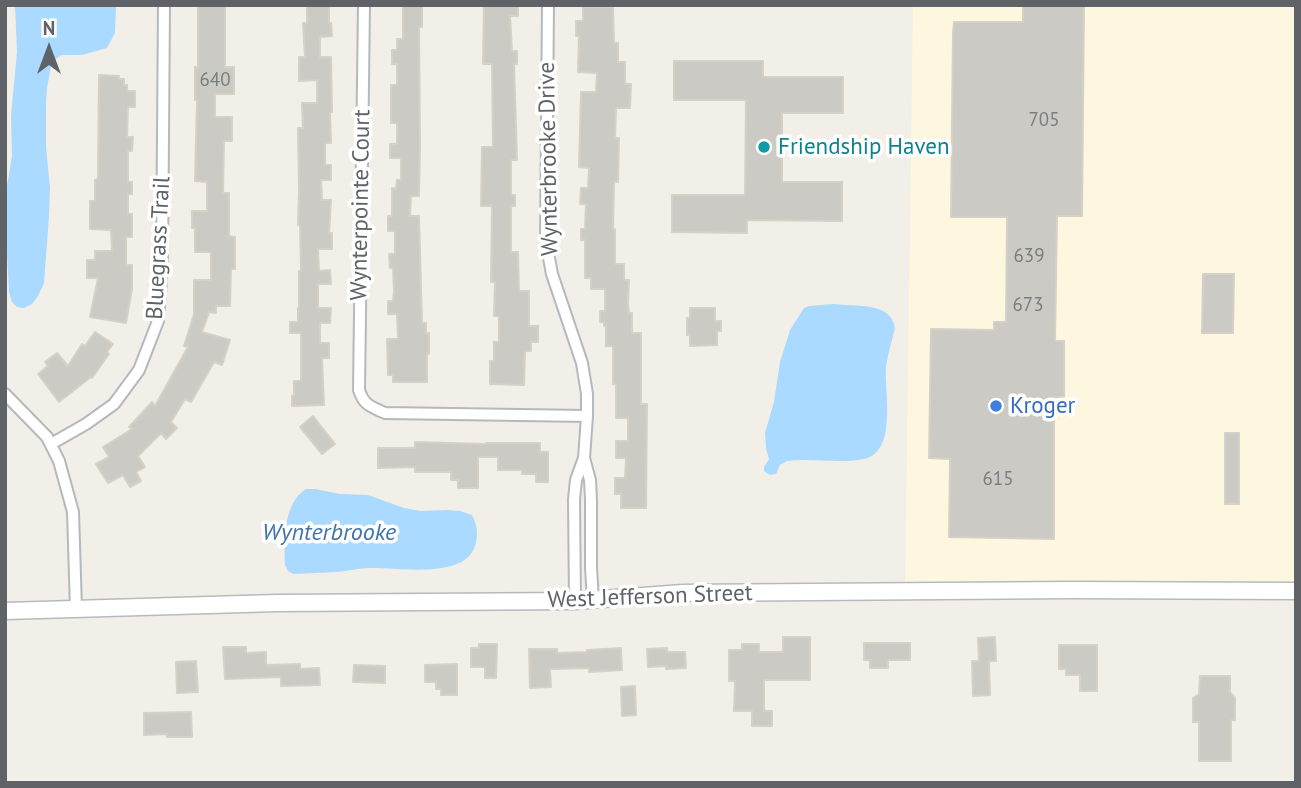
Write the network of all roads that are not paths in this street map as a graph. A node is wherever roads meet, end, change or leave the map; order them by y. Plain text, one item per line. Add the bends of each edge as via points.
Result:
1 (164, 5) edge
2 (364, 5) edge
3 (548, 5) edge
4 (5, 394) edge
5 (587, 416) junction
6 (51, 444) junction
7 (583, 458) junction
8 (1296, 591) edge
9 (593, 600) junction
10 (575, 601) junction
11 (76, 610) junction
12 (5, 611) edge

1 - 6 street, Bluegrass Trail via 158,321 139,370 114,404
2 - 5 street, Wynterpointe Court via 359,390 365,403 386,413
3 - 5 street, Wynterbrooke Drive via 546,242 582,363
4 - 6 street
5 - 7 street, Wynterbrooke Drive
6 - 11 street via 73,512
7 - 9 street, Wynterbrooke Drive via 590,480
7 - 10 street via 574,499
8 - 9 street, West Jefferson Street via 683,593
9 - 10 street, West Jefferson Street
10 - 11 street, West Jefferson Street
11 - 12 street, West Jefferson Street

